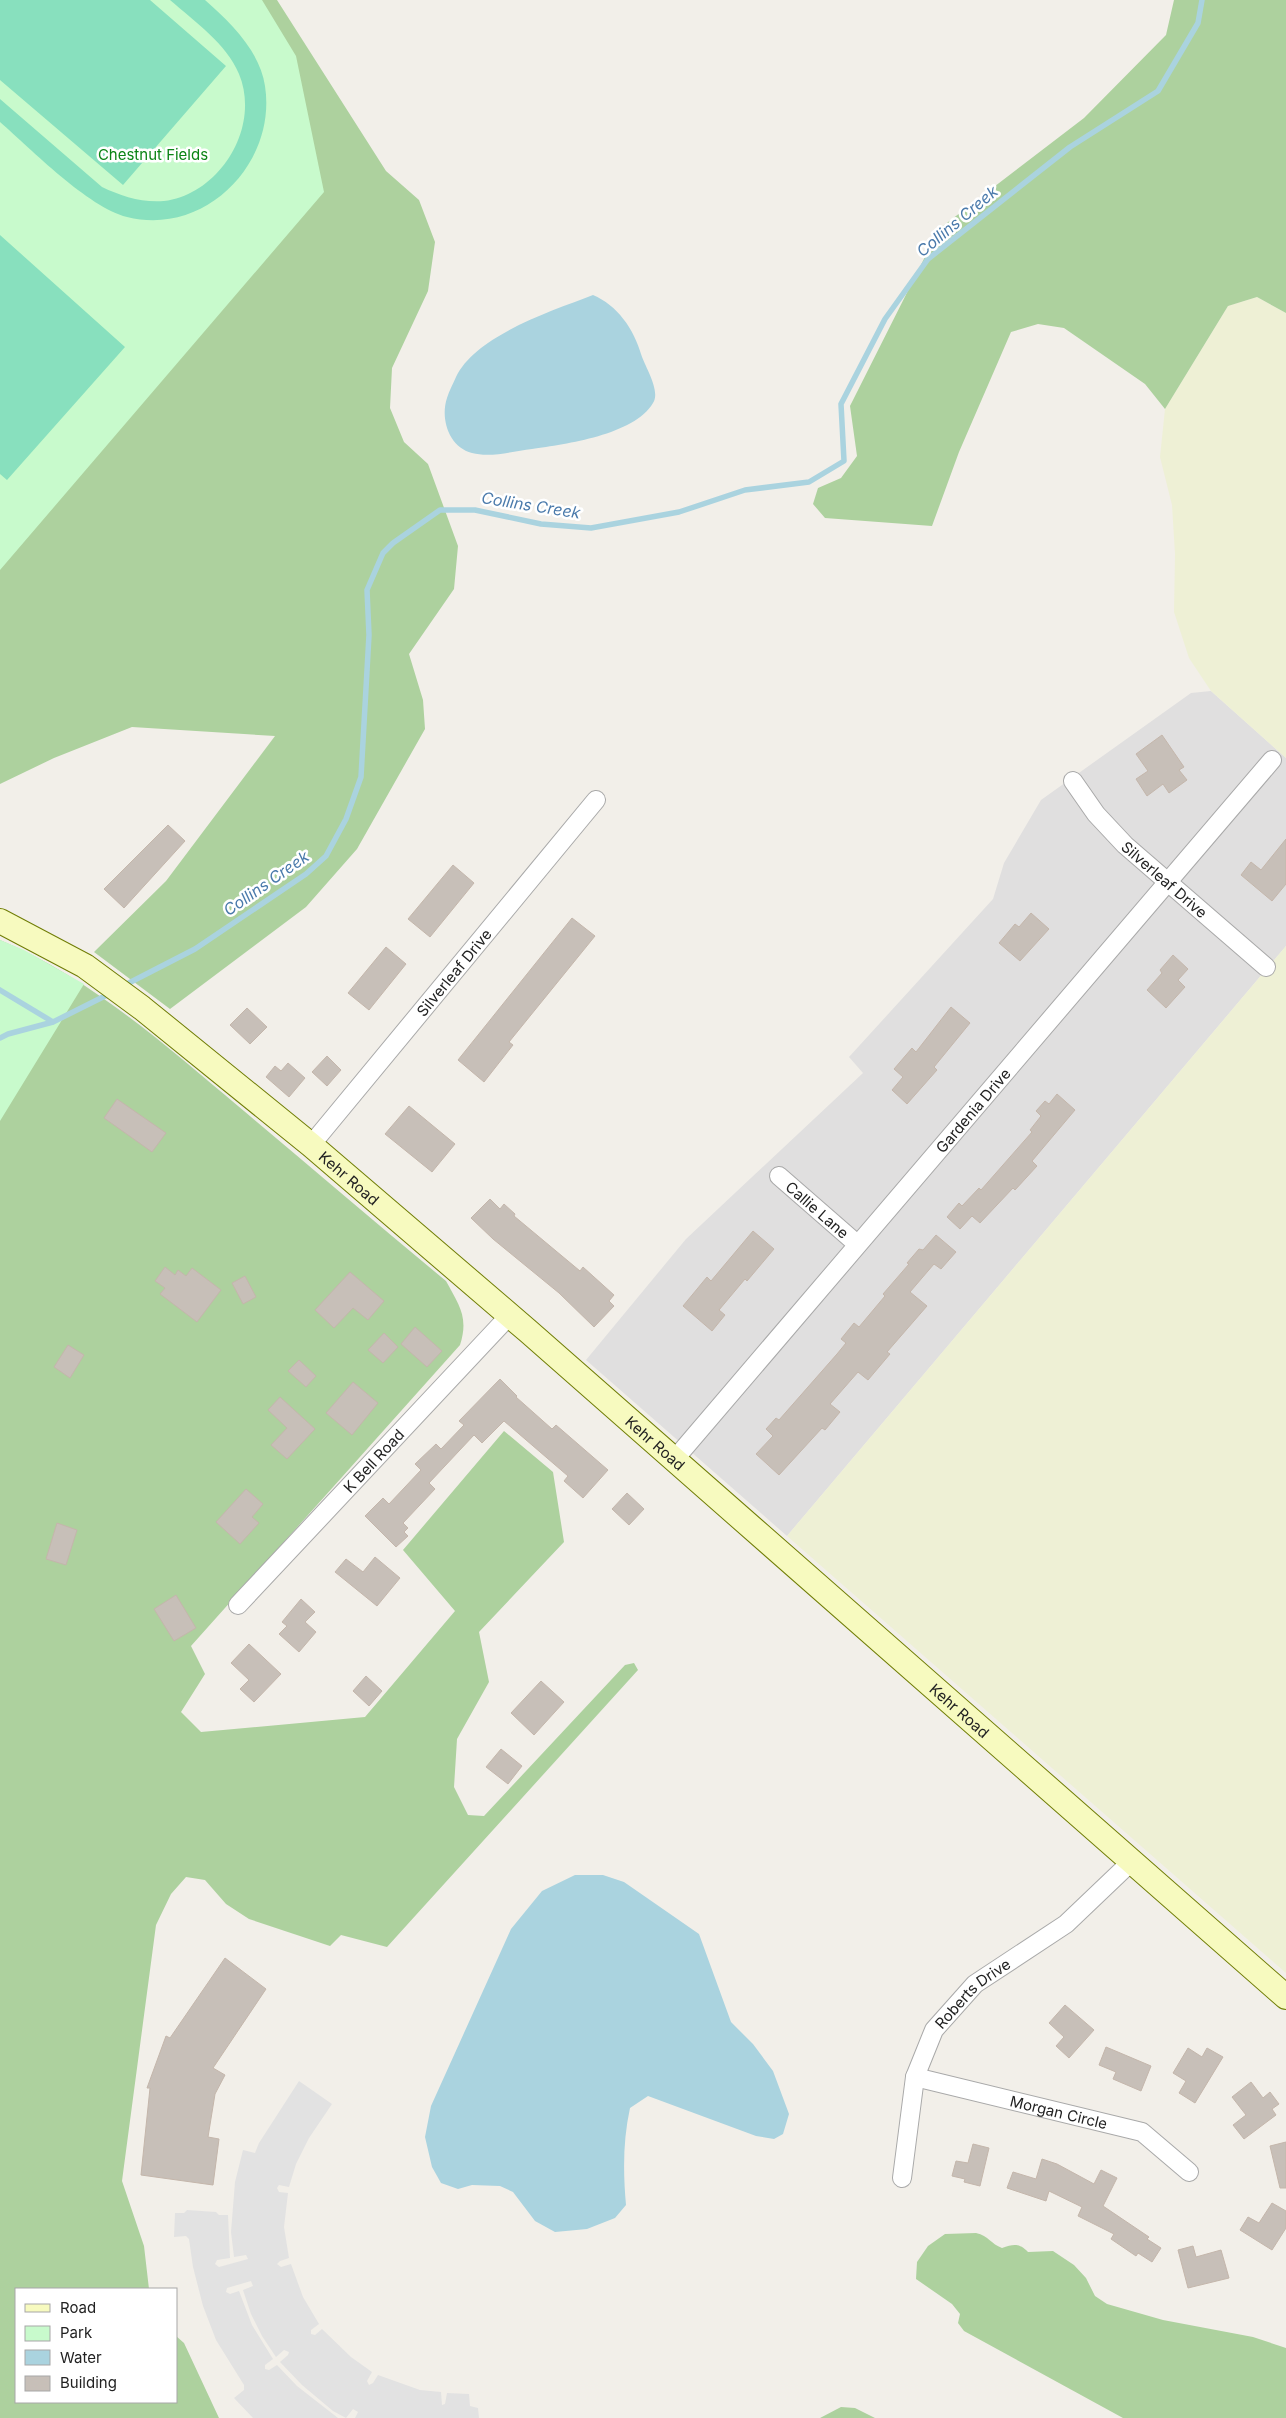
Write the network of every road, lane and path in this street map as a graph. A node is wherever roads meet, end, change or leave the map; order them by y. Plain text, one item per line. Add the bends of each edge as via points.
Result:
1 (1272, 760) dead end
2 (1073, 782) dead end
3 (596, 800) dead end
4 (1167, 882) junction
5 (0, 921) edge
6 (1266, 967) dead end
7 (311, 1144) junction
8 (779, 1176) dead end
9 (857, 1244) junction
10 (509, 1316) junction
11 (674, 1460) junction
12 (238, 1605) dead end
13 (1131, 1862) junction
14 (1286, 1997) edge
15 (915, 2077) junction
16 (1189, 2172) dead end
17 (902, 2178) dead end

1 - 4 street, Gardenia Drive
2 - 4 street, Silverleaf Drive via 1096,814 1125,845
3 - 7 street, Silverleaf Drive
4 - 6 street, Silverleaf Drive
4 - 9 street, Gardenia Drive
5 - 7 street, Kehr Road via 85,966
7 - 10 street, Kehr Road
8 - 9 street, Callie Lane
9 - 11 street, Gardenia Drive
10 - 11 street, Kehr Road
10 - 12 street, K Bell Road
11 - 13 street, Kehr Road
13 - 14 street, Kehr Road
13 - 15 street, Roberts Drive via 1066,1924 975,1984 934,2030
15 - 16 street, Morgan Circle via 1142,2132
15 - 17 street, Roberts Drive

